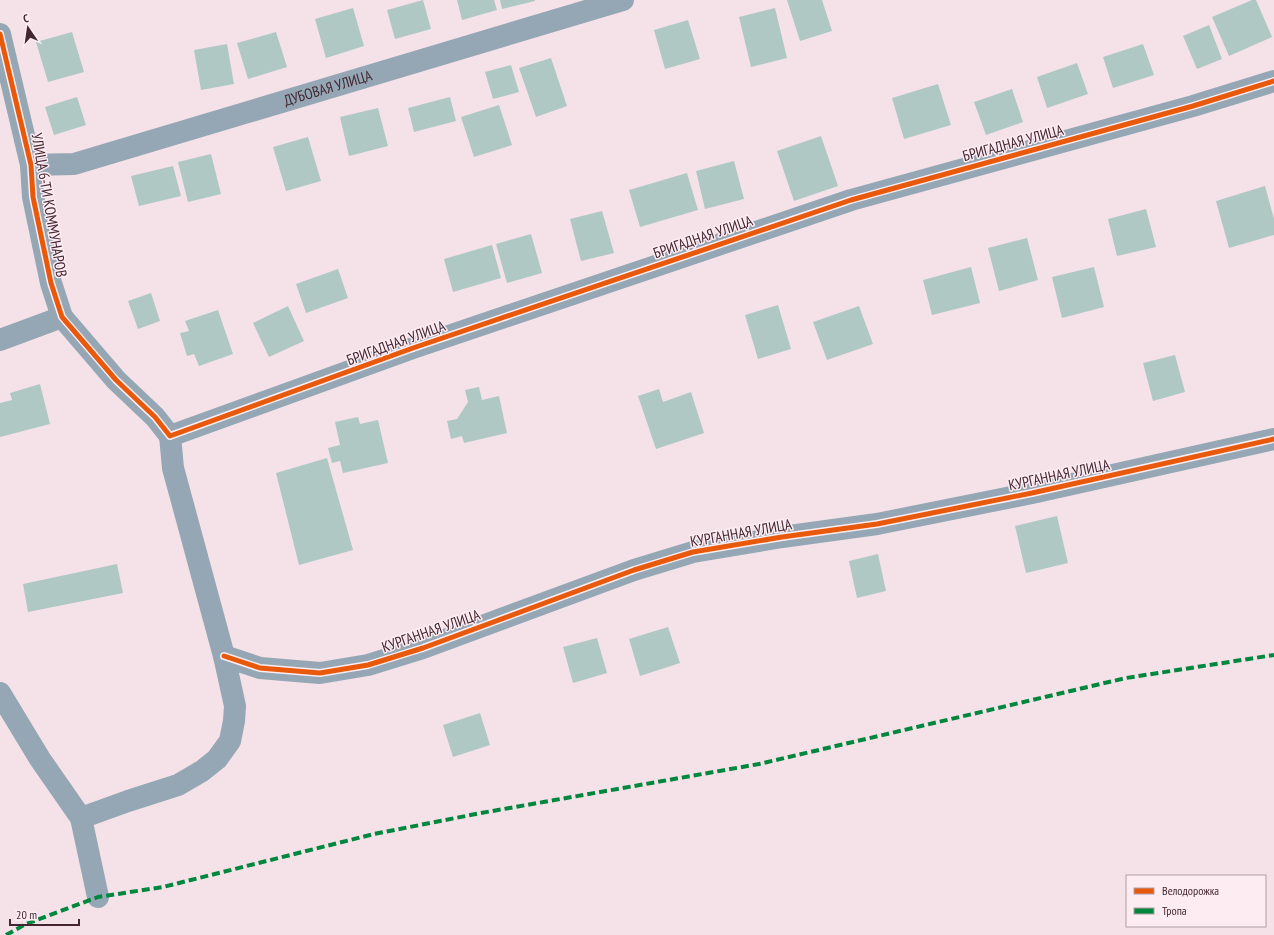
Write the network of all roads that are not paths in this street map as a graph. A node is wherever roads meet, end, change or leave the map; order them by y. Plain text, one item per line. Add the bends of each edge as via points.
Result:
1 (623, 0) edge
2 (0, 34) edge
3 (1274, 81) edge
4 (31, 165) junction
5 (62, 317) junction
6 (0, 340) edge
7 (170, 436) junction
8 (1274, 439) edge
9 (224, 656) junction
10 (0, 692) edge
11 (81, 818) junction
12 (98, 897) dead end

1 - 4 street, ДУБОВАЯ УЛИЦА via 74,164
2 - 4 street, УЛИЦА 6-ТИ КОММУНАРОВ
3 - 7 street, БРИГАДНАЯ УЛИЦА via 1193,106 851,200 413,348
4 - 5 street, УЛИЦА 6-ТИ КОММУНАРОВ via 32,197 51,283
5 - 6 street
5 - 7 street, УЛИЦА 6-ТИ КОММУНАРОВ via 116,380
7 - 9 street via 172,468
8 - 9 street, КУРГАННАЯ УЛИЦА via 1032,493 877,524 693,552 634,570 423,648 368,665 320,673 260,668
9 - 11 street via 235,706 234,721 230,741 217,759 178,785
10 - 11 street via 40,759
11 - 12 street

